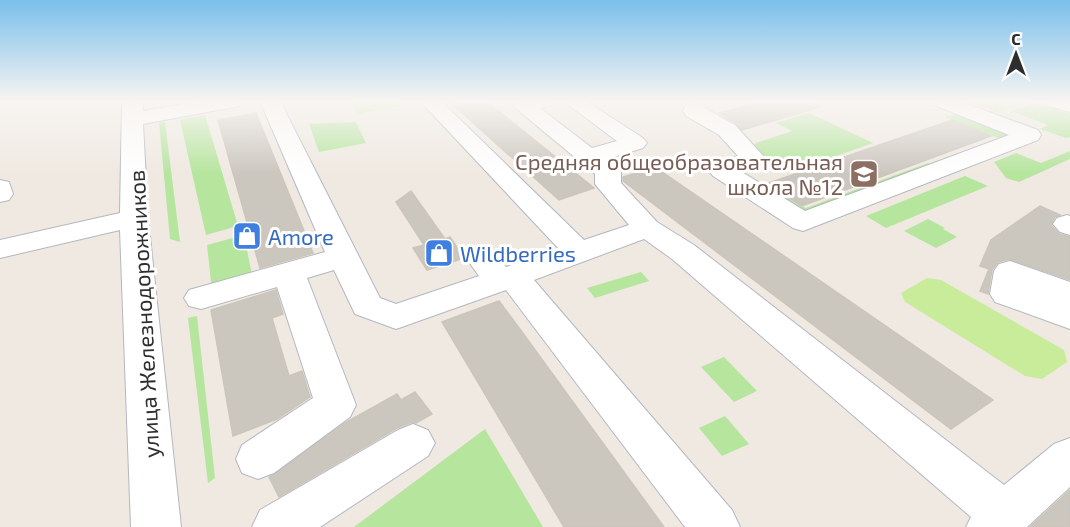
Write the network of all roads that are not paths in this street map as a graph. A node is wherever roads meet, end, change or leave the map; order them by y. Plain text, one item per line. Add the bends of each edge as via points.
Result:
1 (132, 126) edge
2 (282, 126) edge
3 (454, 126) edge
4 (548, 126) edge
5 (609, 126) edge
6 (720, 126) edge
7 (1005, 126) edge
8 (589, 157) junction
9 (0, 188) edge
10 (0, 194) edge
11 (134, 218) junction
12 (647, 228) junction
13 (0, 249) edge
14 (579, 251) junction
15 (343, 257) junction
16 (498, 271) junction
17 (289, 273) junction
18 (1070, 294) edge
19 (201, 298) dead end
20 (1070, 317) edge
21 (413, 443) dead end
22 (1070, 458) edge
23 (258, 459) dead end
24 (998, 521) edge
25 (156, 527) edge
26 (277, 527) edge
27 (715, 527) edge

1 - 11 street, улица Железнодорожников
2 - 15 street
3 - 14 street
4 - 8 street
5 - 8 street via 635,143
6 - 7 street via 754,159 722,171 803,222 1030,135
8 - 12 street via 608,172 608,184
9 - 10 street
11 - 13 street
11 - 25 street, улица Железнодорожников
12 - 14 street
12 - 24 street via 696,262
14 - 16 street
15 - 16 street via 367,306 396,316
15 - 17 street
16 - 27 street
17 - 19 street
17 - 23 street via 336,405
18 - 20 street via 1010,271 1007,294
21 - 26 street
22 - 24 street

